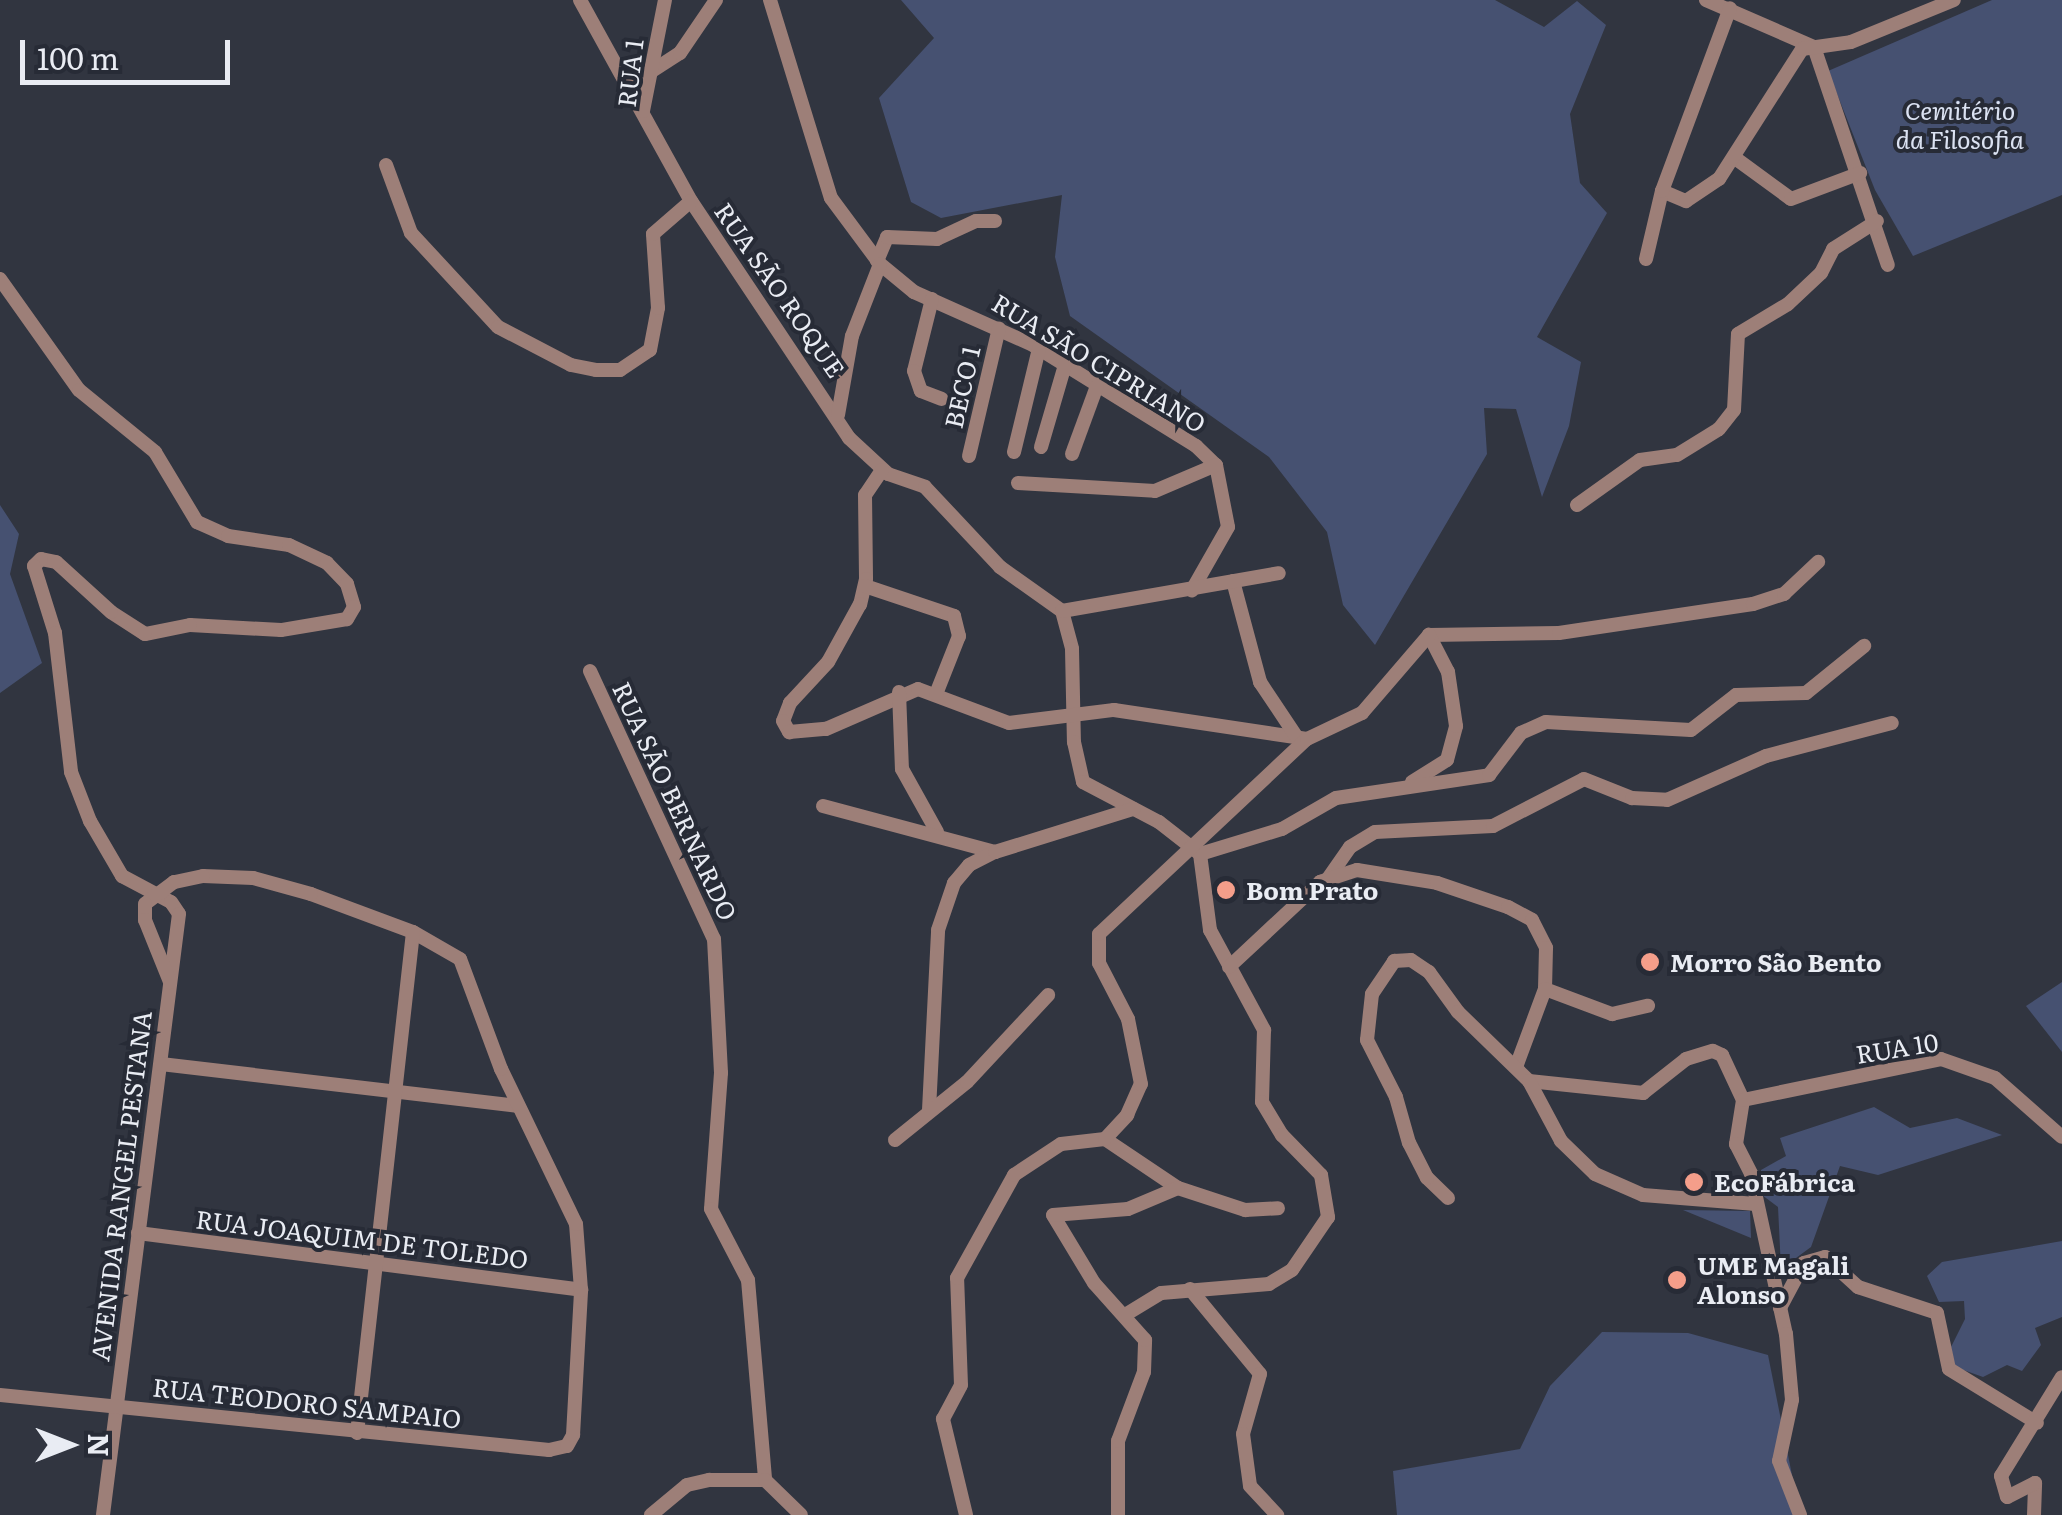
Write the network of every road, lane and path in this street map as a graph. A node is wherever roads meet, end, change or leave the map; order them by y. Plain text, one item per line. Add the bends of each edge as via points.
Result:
1 (580, 0) edge
2 (664, 0) edge
3 (716, 0) edge
4 (770, 0) edge
5 (1706, 0) edge
6 (1954, 0) edge
7 (1730, 8) junction
8 (1814, 47) junction
9 (649, 73) junction
10 (623, 74) junction
11 (643, 112) junction
12 (1734, 158) junction
13 (386, 165) dead end
14 (1860, 173) junction
15 (1662, 191) junction
16 (691, 200) junction
17 (1876, 220) junction
18 (995, 221) dead end
19 (1646, 259) dead end
20 (878, 263) junction
21 (1888, 265) dead end
22 (0, 278) edge
23 (932, 299) junction
24 (998, 328) junction
25 (1040, 349) junction
26 (1065, 365) junction
27 (1097, 386) junction
28 (942, 399) dead end
29 (838, 415) junction
30 (1041, 447) dead end
31 (1014, 452) dead end
32 (1072, 454) dead end
33 (969, 456) dead end
34 (1216, 465) junction
35 (882, 470) junction
36 (1018, 482) dead end
37 (1576, 505) dead end
38 (1818, 562) dead end
39 (1279, 572) dead end
40 (1233, 581) junction
41 (865, 586) junction
42 (1192, 590) junction
43 (1062, 610) junction
44 (1429, 636) junction
45 (1864, 646) dead end
46 (590, 670) dead end
47 (899, 692) junction
48 (936, 694) junction
49 (1076, 714) junction
50 (1892, 723) dead end
51 (1301, 738) junction
52 (1370, 795) junction
53 (823, 806) dead end
54 (1133, 809) junction
55 (936, 832) junction
56 (1196, 851) junction
57 (995, 852) junction
58 (1327, 880) junction
59 (154, 893) junction
60 (413, 932) junction
61 (1229, 967) junction
62 (170, 983) junction
63 (1545, 989) junction
64 (1048, 995) dead end
65 (1648, 1006) dead end
66 (161, 1064) junction
67 (1516, 1067) junction
68 (1529, 1081) junction
69 (396, 1091) junction
70 (1744, 1100) junction
71 (518, 1106) junction
72 (929, 1110) junction
73 (2062, 1137) edge
74 (1105, 1139) junction
75 (896, 1140) dead end
76 (1178, 1188) junction
77 (1448, 1198) dead end
78 (1756, 1204) junction
79 (1278, 1208) dead end
80 (138, 1233) junction
81 (377, 1264) junction
82 (1190, 1289) junction
83 (581, 1290) junction
84 (1780, 1309) junction
85 (1125, 1315) junction
86 (2061, 1382) edge
87 (0, 1395) edge
88 (116, 1406) junction
89 (2036, 1423) junction
90 (357, 1432) junction
91 (765, 1480) junction
92 (103, 1515) edge
93 (651, 1515) edge
94 (801, 1515) edge
95 (966, 1515) edge
96 (1118, 1515) edge
97 (1277, 1515) edge
98 (1800, 1515) edge
99 (2034, 1515) edge

1 - 10 street
2 - 9 street, RUA 1
3 - 9 street via 692,40
4 - 20 street, RUA SÃO CIPRIANO via 831,198
5 - 7 street
6 - 8 street via 1850,42
7 - 8 street
7 - 15 street
8 - 12 street via 1790,61
8 - 14 street
9 - 10 street
9 - 11 street, RUA 1
10 - 11 street
11 - 16 street, RUA 1
12 - 14 street via 1786,198
12 - 15 street via 1690,200
13 - 16 street, RUA SÃO ROQUE via 411,233 498,327 571,365 596,370 620,370 650,350 658,308 653,234
14 - 17 street
15 - 19 street
16 - 29 street, RUA SÃO ROQUE
17 - 21 street
17 - 37 street via 1833,249 1804,291 1738,334 1734,410 1719,429 1678,455 1640,460
18 - 20 street via 937,240 887,237
20 - 23 street, RUA SÃO CIPRIANO
20 - 29 street via 852,336
22 - 59 street via 79,390 156,452 197,522 213,532 308,553 327,563 353,596 351,615 338,622 254,632 190,626 145,634 56,562 36,560 59,657 71,772 122,876
23 - 24 street, RUA SÃO CIPRIANO
23 - 28 street via 914,371 921,390
24 - 25 street, RUA SÃO CIPRIANO
24 - 33 street, BECO 1
25 - 26 street, RUA SÃO CIPRIANO
25 - 31 street
26 - 27 street, RUA SÃO CIPRIANO
26 - 30 street
27 - 32 street
27 - 34 street, RUA SÃO CIPRIANO via 1208,453
29 - 35 street, RUA SÃO ROQUE via 849,438
34 - 36 street via 1155,491
34 - 42 street, RUA SÃO CIPRIANO via 1228,498 1228,527
35 - 41 street via 863,509
35 - 43 street, RUA SÃO ROQUE via 925,487 1000,566
38 - 44 street via 1784,594 1742,606 1559,632
39 - 40 street
40 - 42 street
40 - 51 street via 1260,682
41 - 47 street via 840,646 790,702 786,729 826,729
41 - 48 street via 954,616 959,636
42 - 43 street
43 - 49 street
44 - 51 street via 1362,713
44 - 52 street via 1454,694 1453,747 1438,770
45 - 52 street via 1806,693 1736,695 1691,730 1558,719 1521,733 1488,775
46 - 91 street, RUA SÃO BERNARDO via 714,939 721,1073 711,1209 751,1292
47 - 48 street
47 - 55 street via 902,769
48 - 49 street via 1009,723 1033,725
49 - 51 street via 1142,711
49 - 54 street via 1083,782
50 - 58 street via 1766,756 1667,800 1632,798 1584,779 1494,826 1375,832 1350,847
51 - 56 street
52 - 56 street via 1336,798 1282,828
53 - 55 street
54 - 56 street
54 - 57 street
55 - 57 street
56 - 61 street via 1210,930
56 - 74 street via 1100,934 1099,963 1128,1020 1141,1072 1127,1115
57 - 72 street via 968,866 941,914
58 - 61 street
58 - 63 street via 1357,870 1437,882 1523,913 1546,948
59 - 60 street via 203,876 253,878
59 - 62 street via 144,920
59 - 62 street, AVENIDA RANGEL PESTANA via 179,914
60 - 69 street
60 - 71 street via 460,960
61 - 82 street via 1264,1030 1262,1102 1282,1136 1321,1175 1328,1218 1292,1270 1269,1284
62 - 66 street, AVENIDA RANGEL PESTANA
63 - 65 street via 1612,1014
63 - 67 street
64 - 72 street via 967,1082
66 - 69 street
66 - 80 street, AVENIDA RANGEL PESTANA
67 - 68 street
67 - 77 street via 1422,966 1402,960 1384,967 1366,1018 1371,1054 1427,1178
68 - 70 street via 1643,1093 1686,1059 1713,1051 1722,1055
68 - 78 street via 1561,1141 1612,1183 1678,1201
69 - 71 street
69 - 81 street
70 - 73 street, RUA 10 via 1941,1059 1980,1070 2016,1092
70 - 78 street via 1736,1144
71 - 83 street via 567,1196
72 - 75 street
74 - 76 street
74 - 95 street via 1061,1144 1024,1165 999,1192 956,1278 962,1385 942,1419
76 - 79 street via 1245,1210
76 - 85 street via 1128,1209 1053,1215 1094,1283
78 - 84 street
80 - 81 street, RUA JOAQUIM DE TOLEDO
80 - 88 street, AVENIDA RANGEL PESTANA
81 - 83 street, RUA JOAQUIM DE TOLEDO
81 - 90 street
82 - 85 street via 1146,1298
82 - 97 street via 1260,1374 1245,1419 1245,1453 1256,1498
83 - 90 street, RUA TEODORO SAMPAIO via 568,1446 549,1450
84 - 89 street via 1804,1263 1825,1257 1858,1288 1937,1312 1950,1370
84 - 98 street via 1792,1400 1779,1460
85 - 96 street via 1148,1352 1118,1441
86 - 89 street
87 - 88 street, RUA TEODORO SAMPAIO
88 - 90 street, RUA TEODORO SAMPAIO
88 - 92 street, AVENIDA RANGEL PESTANA
89 - 99 street via 2001,1476 2007,1497 2035,1482
91 - 93 street via 696,1481
91 - 94 street

